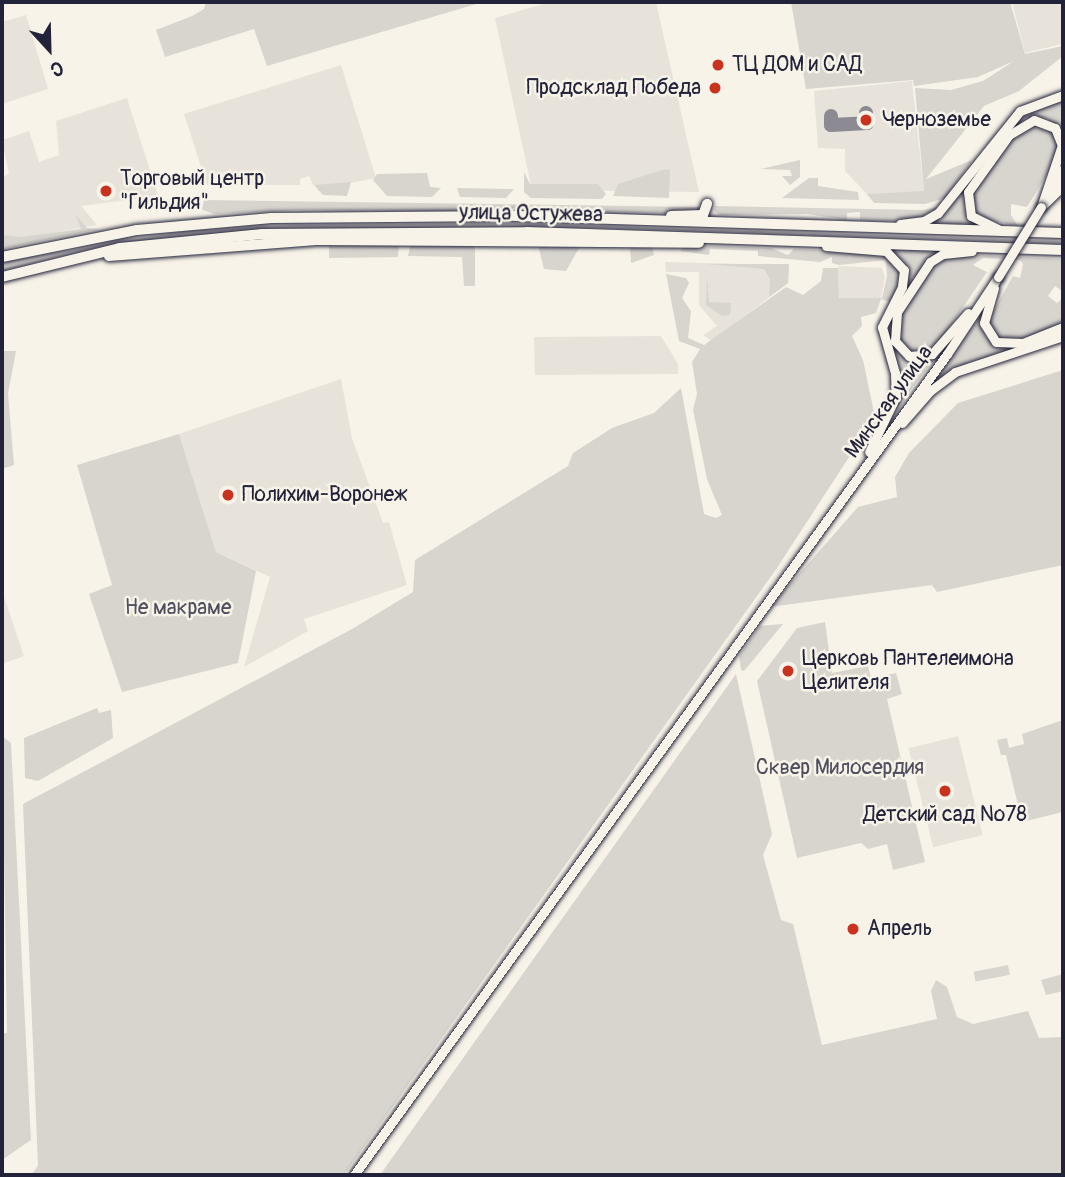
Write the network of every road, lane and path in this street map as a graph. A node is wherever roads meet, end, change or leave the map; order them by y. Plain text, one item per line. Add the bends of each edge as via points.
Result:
1 (1063, 95) edge
2 (1063, 169) edge
3 (1063, 186) edge
4 (1041, 207) junction
5 (516, 216) junction
6 (808, 225) junction
7 (1009, 232) junction
8 (1063, 233) edge
9 (787, 242) junction
10 (996, 249) junction
11 (1063, 252) edge
12 (4, 256) edge
13 (998, 276) junction
14 (2, 277) edge
15 (1063, 327) edge
16 (1063, 336) edge
17 (868, 461) junction
18 (859, 472) junction
19 (354, 1175) edge

1 - 6 street via 1020,111 947,205 931,218 906,224
2 - 4 street, Минская улица
3 - 4 street
4 - 7 street via 1062,145 1052,125 1034,120 1009,135 967,197 974,220
4 - 13 street, Минская улица, bridge
5 - 6 main road, улица Остужева
5 - 6 main road via 698,216 705,214 708,204 718,217
5 - 12 main road, улица Остужева via 225,221 92,237
6 - 7 main road, улица Остужева
7 - 8 main road, улица Остужева
9 - 10 main road, улица Остужева
9 - 14 main road, улица Остужева via 527,232 262,234 159,243 44,264
9 - 18 street via 881,250 897,257 904,270 902,287 882,327 895,373 896,396
10 - 11 main road, улица Остужева
10 - 13 street via 943,254 930,262 894,320 898,348 916,358 939,349
13 - 15 street via 984,323 996,342 1023,342
13 - 17 street, Минская улица
16 - 17 street via 950,374
17 - 18 street, Минская улица
18 - 19 street, Минская улица

